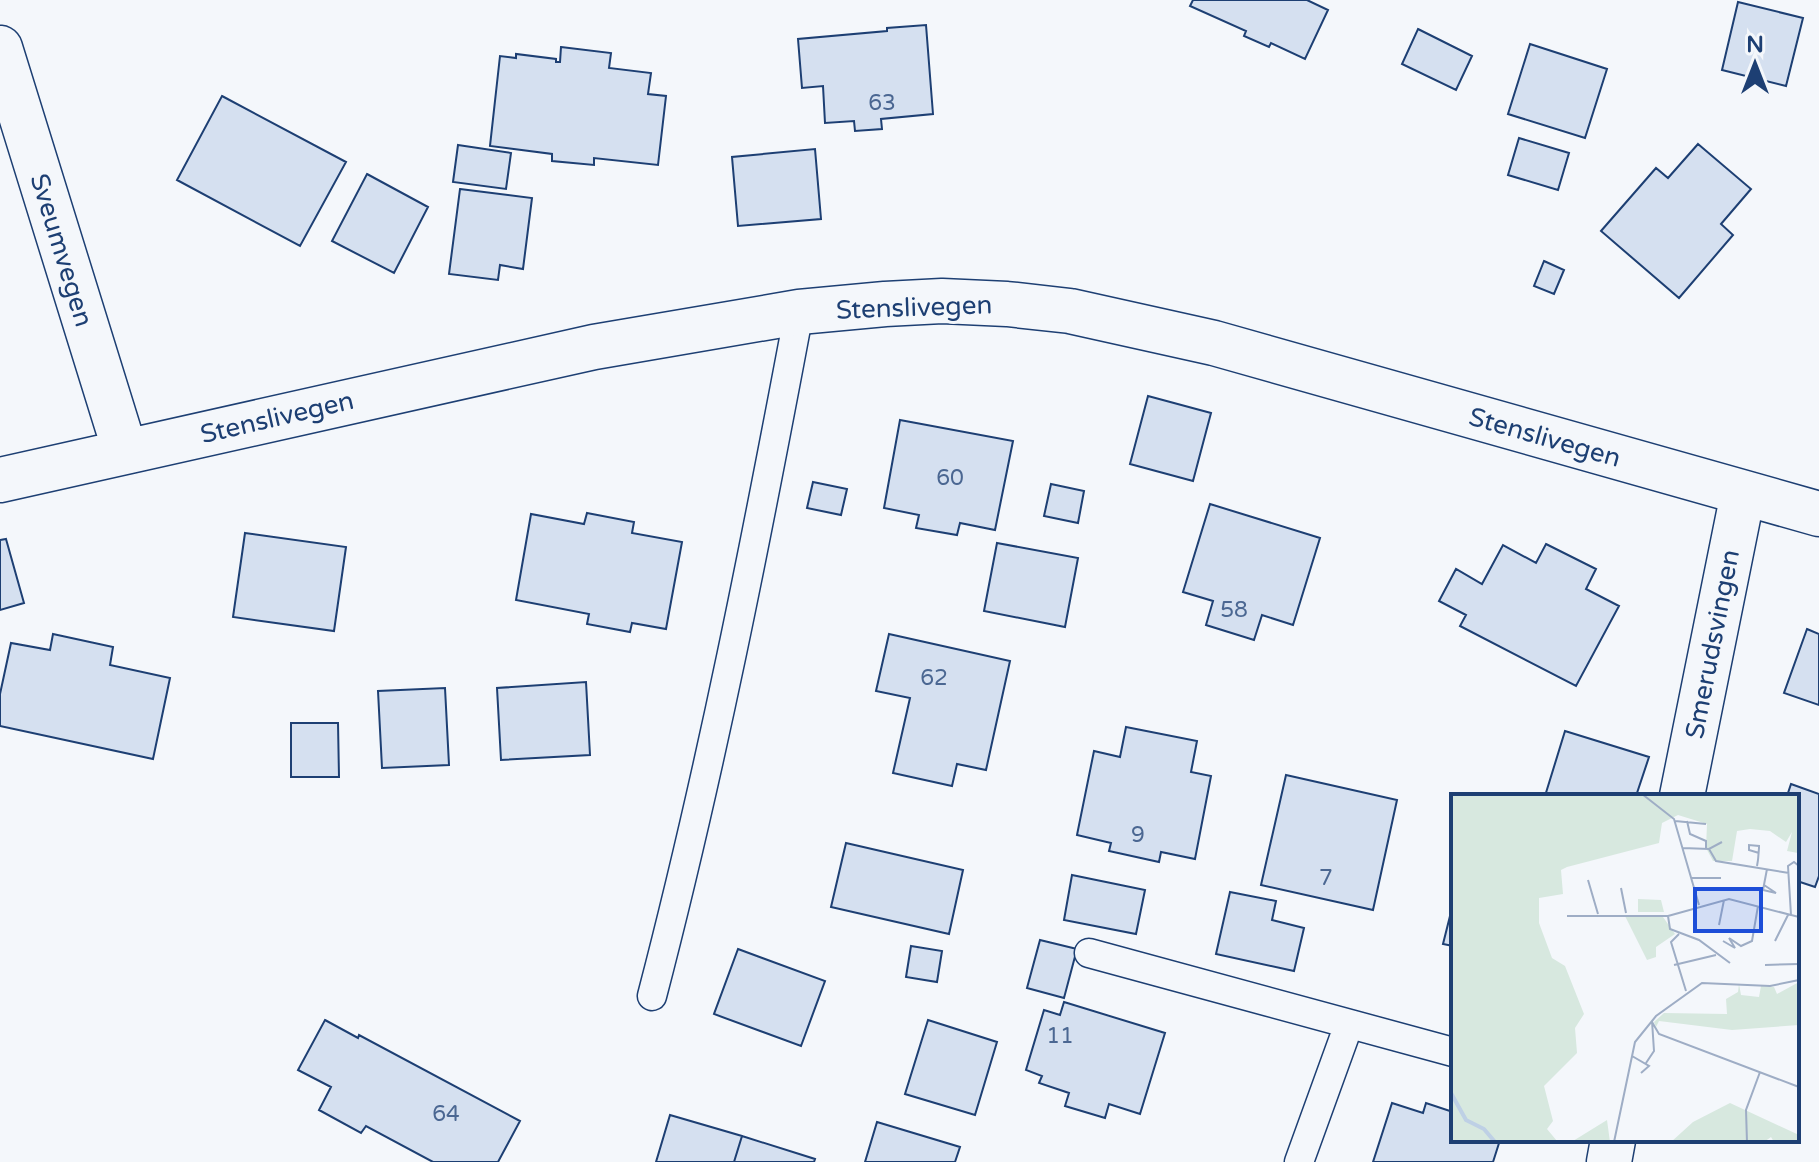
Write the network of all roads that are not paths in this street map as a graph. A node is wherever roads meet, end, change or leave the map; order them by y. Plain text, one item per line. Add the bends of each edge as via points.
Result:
1 (0, 48) edge
2 (799, 312) junction
3 (125, 451) junction
4 (0, 480) edge
5 (1743, 493) junction
6 (1819, 514) edge
7 (1682, 794) edge
8 (1089, 953) dead end
9 (652, 996) dead end
10 (1349, 1024) junction
11 (1451, 1051) edge
12 (1613, 1142) edge
13 (1299, 1162) edge
14 (1609, 1162) edge

1 - 3 street, Sveumvegen
2 - 3 street, Stenslivegen via 594,347
2 - 5 street, Stenslivegen via 942,301 1070,311 1214,343
2 - 9 lane via 744,605
3 - 4 street, Stenslivegen
5 - 6 street, Stenslivegen
5 - 7 street, Smerudsvingen
8 - 10 lane
10 - 11 lane
10 - 13 lane
12 - 14 street

